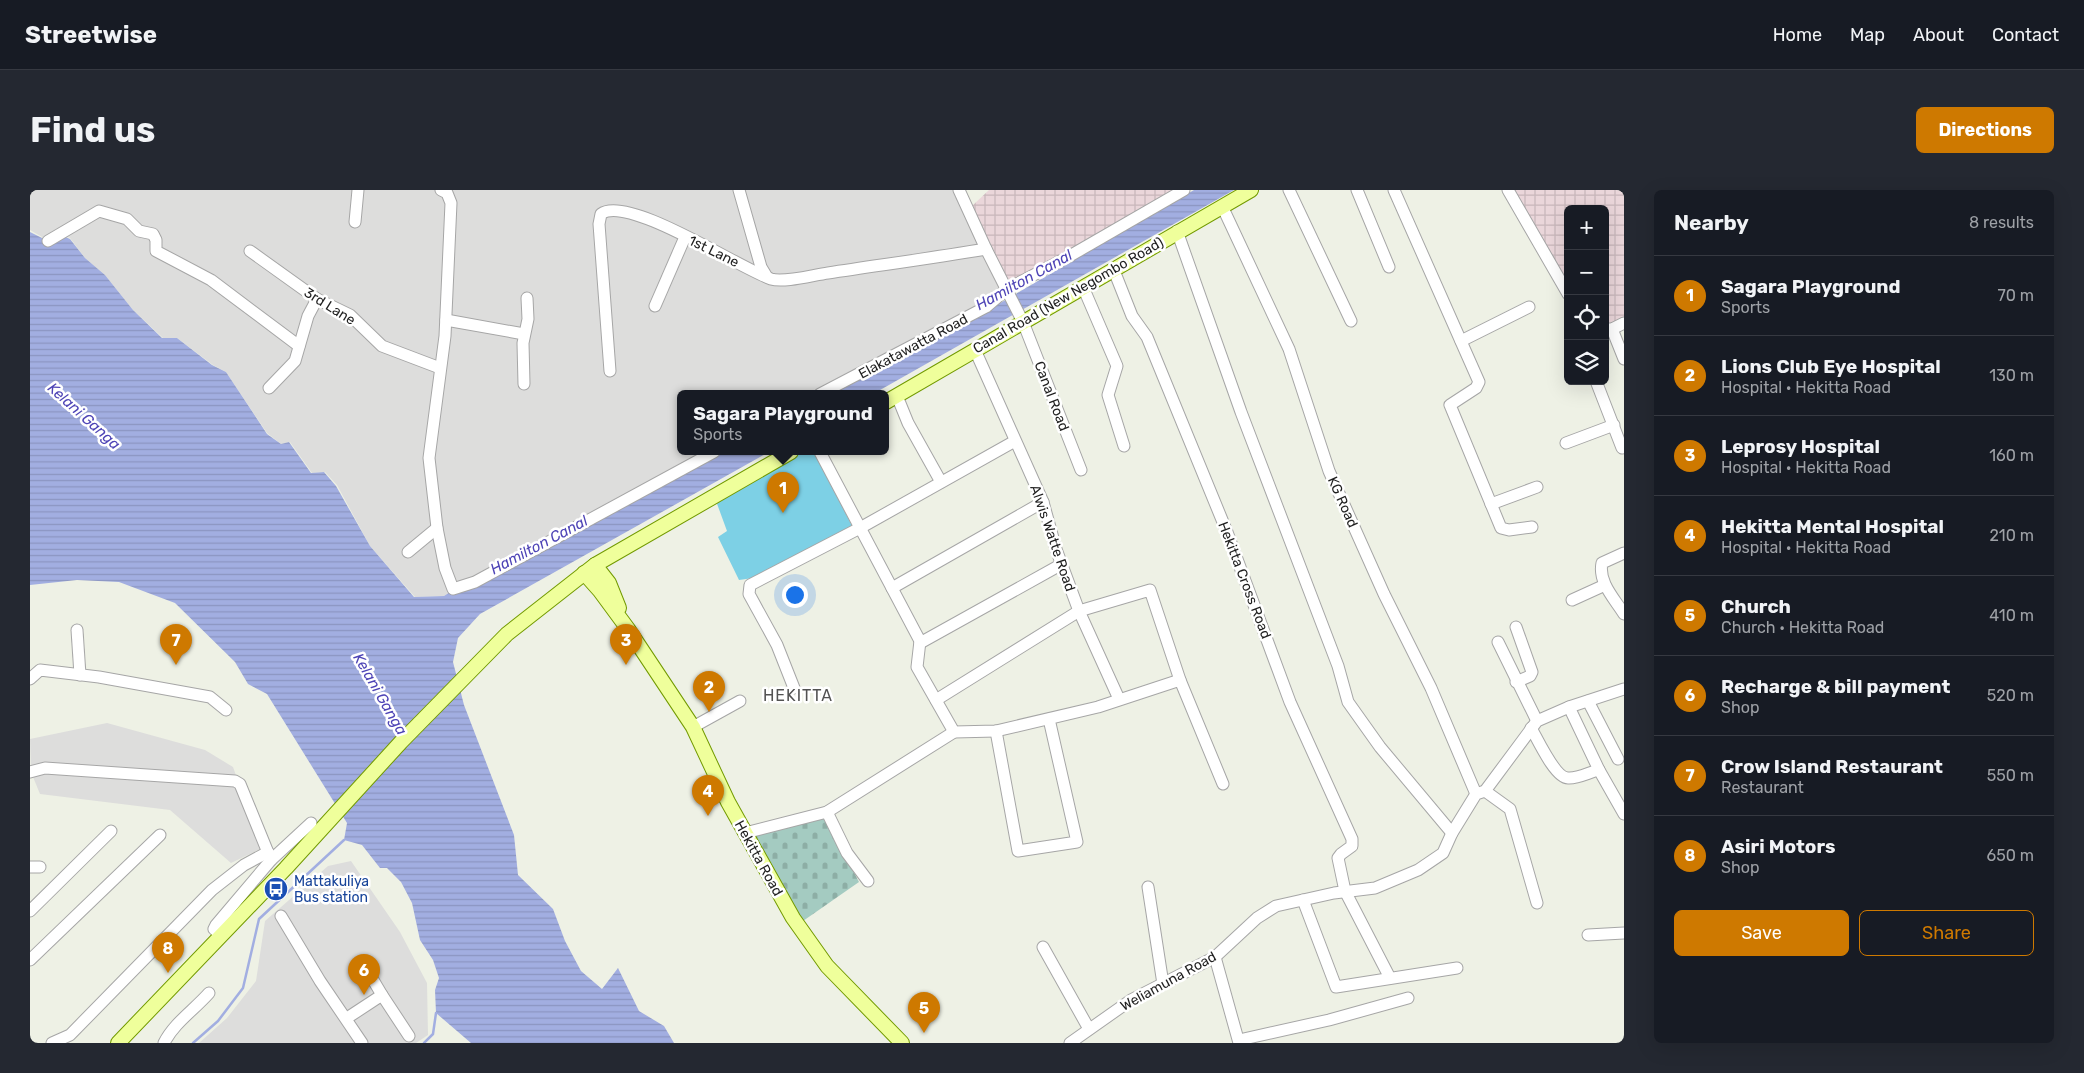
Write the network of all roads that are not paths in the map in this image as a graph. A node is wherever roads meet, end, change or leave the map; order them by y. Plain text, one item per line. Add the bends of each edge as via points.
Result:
1 (358, 190) edge
2 (441, 190) edge
3 (739, 190) edge
4 (960, 190) edge
5 (1184, 190) edge
6 (1251, 190) edge
7 (1289, 190) edge
8 (1357, 190) edge
9 (1394, 190) edge
10 (1508, 190) edge
11 (1222, 206) junction
12 (355, 222) dead end
13 (1177, 231) junction
14 (685, 237) junction
15 (48, 241) dead end
16 (986, 249) junction
17 (250, 251) dead end
18 (1389, 266) dead end
19 (1113, 268) junction
20 (767, 277) junction
21 (1083, 287) junction
22 (1564, 287) edge
23 (1007, 289) junction
24 (527, 298) dead end
25 (317, 299) junction
26 (655, 306) dead end
27 (1529, 307) dead end
28 (446, 320) junction
29 (1351, 321) dead end
30 (1023, 322) junction
31 (1624, 323) edge
32 (1609, 329) edge
33 (524, 334) junction
34 (1461, 341) junction
35 (299, 346) junction
36 (975, 350) junction
37 (1624, 359) edge
38 (440, 368) junction
39 (610, 371) dead end
40 (524, 384) dead end
41 (1598, 385) edge
42 (269, 388) dead end
43 (828, 390) edge
44 (891, 399) edge
45 (1614, 425) junction
46 (1015, 441) junction
47 (1566, 443) dead end
48 (1124, 446) dead end
49 (1622, 448) dead end
50 (708, 455) edge
51 (786, 455) edge
52 (822, 455) edge
53 (1081, 470) dead end
54 (941, 482) junction
55 (1537, 487) dead end
56 (1043, 502) junction
57 (1491, 504) junction
58 (1532, 527) dead end
59 (437, 528) junction
60 (860, 528) junction
61 (408, 552) dead end
62 (1624, 553) edge
63 (1062, 564) junction
64 (589, 569) junction
65 (1606, 585) junction
66 (892, 588) junction
67 (1572, 600) dead end
68 (1079, 611) junction
69 (1624, 614) edge
70 (1516, 627) dead end
71 (77, 630) dead end
72 (1498, 642) dead end
73 (920, 643) junction
74 (80, 675) junction
75 (30, 679) edge
76 (1180, 680) junction
77 (1516, 682) junction
78 (794, 688) dead end
79 (1623, 692) edge
80 (1119, 698) junction
81 (936, 700) junction
82 (740, 701) dead end
83 (1588, 701) junction
84 (1568, 707) junction
85 (226, 710) dead end
86 (1048, 718) junction
87 (1534, 724) junction
88 (692, 727) junction
89 (996, 731) junction
90 (954, 732) junction
91 (1618, 759) dead end
92 (1599, 770) junction
93 (30, 772) edge
94 (1223, 784) dead end
95 (1481, 792) junction
96 (827, 812) junction
97 (1624, 814) edge
98 (311, 823) dead end
99 (111, 831) dead end
100 (745, 834) junction
101 (1452, 834) junction
102 (160, 835) dead end
103 (269, 856) junction
104 (868, 881) dead end
105 (1148, 887) dead end
106 (1346, 891) junction
107 (1303, 900) junction
108 (1537, 903) dead end
109 (30, 911) edge
110 (281, 916) dead end
111 (1624, 933) edge
112 (220, 935) junction
113 (1588, 935) dead end
114 (1043, 948) dead end
115 (1215, 957) junction
116 (30, 960) edge
117 (363, 963) dead end
118 (1457, 968) dead end
119 (1390, 978) junction
120 (1163, 984) junction
121 (209, 993) dead end
122 (382, 994) junction
123 (1408, 998) dead end
124 (347, 1018) junction
125 (1089, 1029) junction
126 (410, 1036) dead end
127 (898, 1042) edge
128 (1239, 1042) edge
129 (52, 1043) edge
130 (118, 1043) edge
131 (164, 1043) edge
132 (362, 1043) edge
133 (1070, 1043) edge

1 - 12 street
2 - 28 street via 447,193 451,203
3 - 20 street via 761,267
4 - 16 street, Canal Road
5 - 23 street, Elakatawatta Road
6 - 11 main road, Canal Road (New Negombo Road)
7 - 29 street
8 - 18 street
9 - 34 street
10 - 22 street
11 - 13 main road, Canal Road (New Negombo Road)
11 - 95 street, KG Road via 1289,349 1329,471 1384,594
13 - 19 main road, Canal Road (New Negombo Road)
13 - 101 street via 1241,412 1338,666 1348,702 1380,747
14 - 20 street, 1st Lane
14 - 26 street
14 - 39 street, 1st Lane via 629,211 608,210 601,214 599,224
15 - 35 street via 99,211 127,219 136,230 153,234 156,251 211,280
16 - 20 street, 1st Lane via 776,280
16 - 23 street, Canal Road
17 - 25 street, 3rd Lane
19 - 21 main road, Canal Road (New Negombo Road)
19 - 106 street, Hekitta Cross Road via 1132,316 1147,337 1227,532 1290,702 1352,839 1352,846 1338,858
21 - 30 main road, Canal Road (New Negombo Road)
21 - 48 street via 1117,366 1108,395
23 - 30 street, Canal Road
23 - 43 street, Elakatawatta Road via 986,307
24 - 33 street via 528,319
25 - 35 street
25 - 38 street, 3rd Lane via 350,315 382,346
27 - 34 street
28 - 33 street
28 - 38 street
30 - 36 main road, Canal Road (New Negombo Road)
30 - 53 street, Canal Road
31 - 32 street
32 - 37 street
33 - 40 street
34 - 57 street via 1479,382 1476,388 1450,405
35 - 42 street via 292,365
36 - 44 main road, Canal Road (New Negombo Road)
36 - 46 street, Alwis Watte Road
38 - 59 street via 429,458
41 - 45 street
44 - 54 street
45 - 47 street
45 - 49 street
46 - 54 street
46 - 56 street, Alwis Watte Road
50 - 59 street via 462,588 453,589
51 - 64 main road
52 - 60 street
54 - 60 street
55 - 57 street
56 - 63 street, Alwis Watte Road
56 - 66 street
57 - 58 street via 1501,528
59 - 61 street
60 - 66 street
60 - 78 street via 750,585 749,594
62 - 65 street via 1602,563 1601,576
63 - 68 street, Alwis Watte Road
63 - 73 street
64 - 88 main road, Hekitta Road via 600,591
64 - 112 main road via 506,634 464,675
65 - 67 street
65 - 69 street
66 - 73 street
68 - 76 street via 1150,590
68 - 80 street, Alwis Watte Road
68 - 81 street
70 - 77 street via 1532,672
71 - 74 street
72 - 77 street
73 - 81 street via 917,667
74 - 75 street via 40,670
74 - 85 street via 210,697
76 - 80 street
76 - 94 street
77 - 87 street
79 - 83 street, Weliamuna Road
80 - 86 street via 1098,707
81 - 90 street
82 - 88 street
83 - 84 street, Weliamuna Road
83 - 91 street
84 - 87 street, Weliamuna Road
84 - 92 street
86 - 89 street
86 - 89 street via 1078,842 1018,852
87 - 92 street via 1562,777
87 - 95 street, Weliamuna Road
88 - 100 main road, Hekitta Road
89 - 90 street
90 - 96 street
92 - 97 street
93 - 103 street via 45,768 235,781 244,789
95 - 101 street, Weliamuna Road
95 - 108 street via 1510,809
96 - 100 street
96 - 104 street via 847,853
98 - 103 street
99 - 109 street
100 - 127 main road, Hekitta Road via 793,918 827,966
101 - 106 street, Weliamuna Road via 1443,853 1418,870 1375,888
102 - 116 street
103 - 112 street via 216,925 214,929
103 - 129 street via 244,865 212,890 70,1035
105 - 120 street
106 - 107 street, Weliamuna Road
106 - 119 street
107 - 115 street, Weliamuna Road via 1276,906 1257,918
107 - 119 street via 1336,987
110 - 124 street via 320,981
111 - 113 street
112 - 130 main road
114 - 125 street
115 - 120 street, Weliamuna Road
115 - 128 street
117 - 122 street
118 - 119 street
120 - 125 street, Weliamuna Road
121 - 131 street via 194,1011 179,1021
122 - 124 street
122 - 126 street
123 - 128 street
124 - 132 street
125 - 133 street, Weliamuna Road

